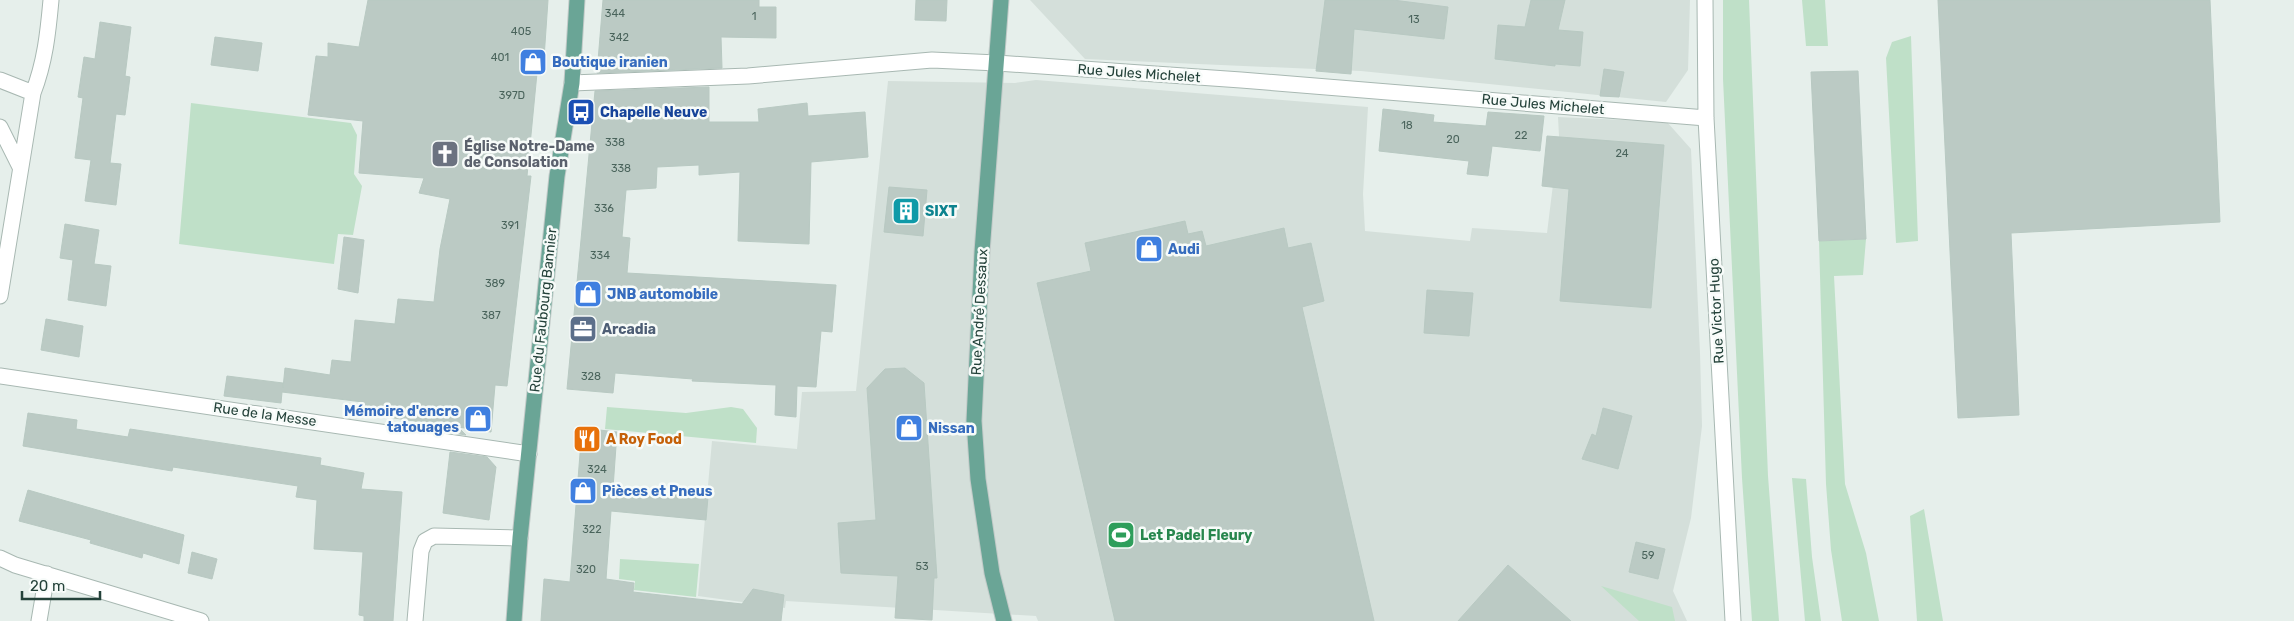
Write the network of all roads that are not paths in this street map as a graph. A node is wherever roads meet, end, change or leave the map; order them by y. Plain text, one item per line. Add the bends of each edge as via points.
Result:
1 (51, 0) edge
2 (577, 0) edge
3 (1001, 0) edge
4 (1705, 0) edge
5 (997, 63) junction
6 (0, 80) edge
7 (572, 83) junction
8 (33, 93) junction
9 (1706, 118) junction
10 (0, 127) edge
11 (20, 167) junction
12 (0, 296) edge
13 (0, 376) edge
14 (529, 454) junction
15 (520, 538) junction
16 (0, 558) edge
17 (47, 574) junction
18 (44, 620) edge
19 (201, 621) edge
20 (415, 621) edge
21 (514, 621) edge
22 (1004, 621) edge
23 (1733, 621) edge

1 - 8 street via 47,46
2 - 7 main road, Rue du Faubourg Bannier
3 - 5 main road, Rue André Dessaux
4 - 9 street, Rue Victor Hugo
5 - 7 street, Rue Jules Michelet via 932,60 748,76
5 - 9 street, Rue Jules Michelet
5 - 22 main road, Rue André Dessaux via 981,261 974,421 979,489 992,573
6 - 8 street
7 - 14 main road, Rue du Faubourg Bannier via 557,176
8 - 11 street
9 - 23 street, Rue Victor Hugo
10 - 11 street
11 - 12 street
13 - 14 street, Rue de la Messe
14 - 15 main road, Rue du Faubourg Bannier
15 - 20 street via 434,536 425,541 421,551
15 - 21 main road, Rue du Faubourg Bannier
16 - 17 street
17 - 18 street
17 - 19 street

